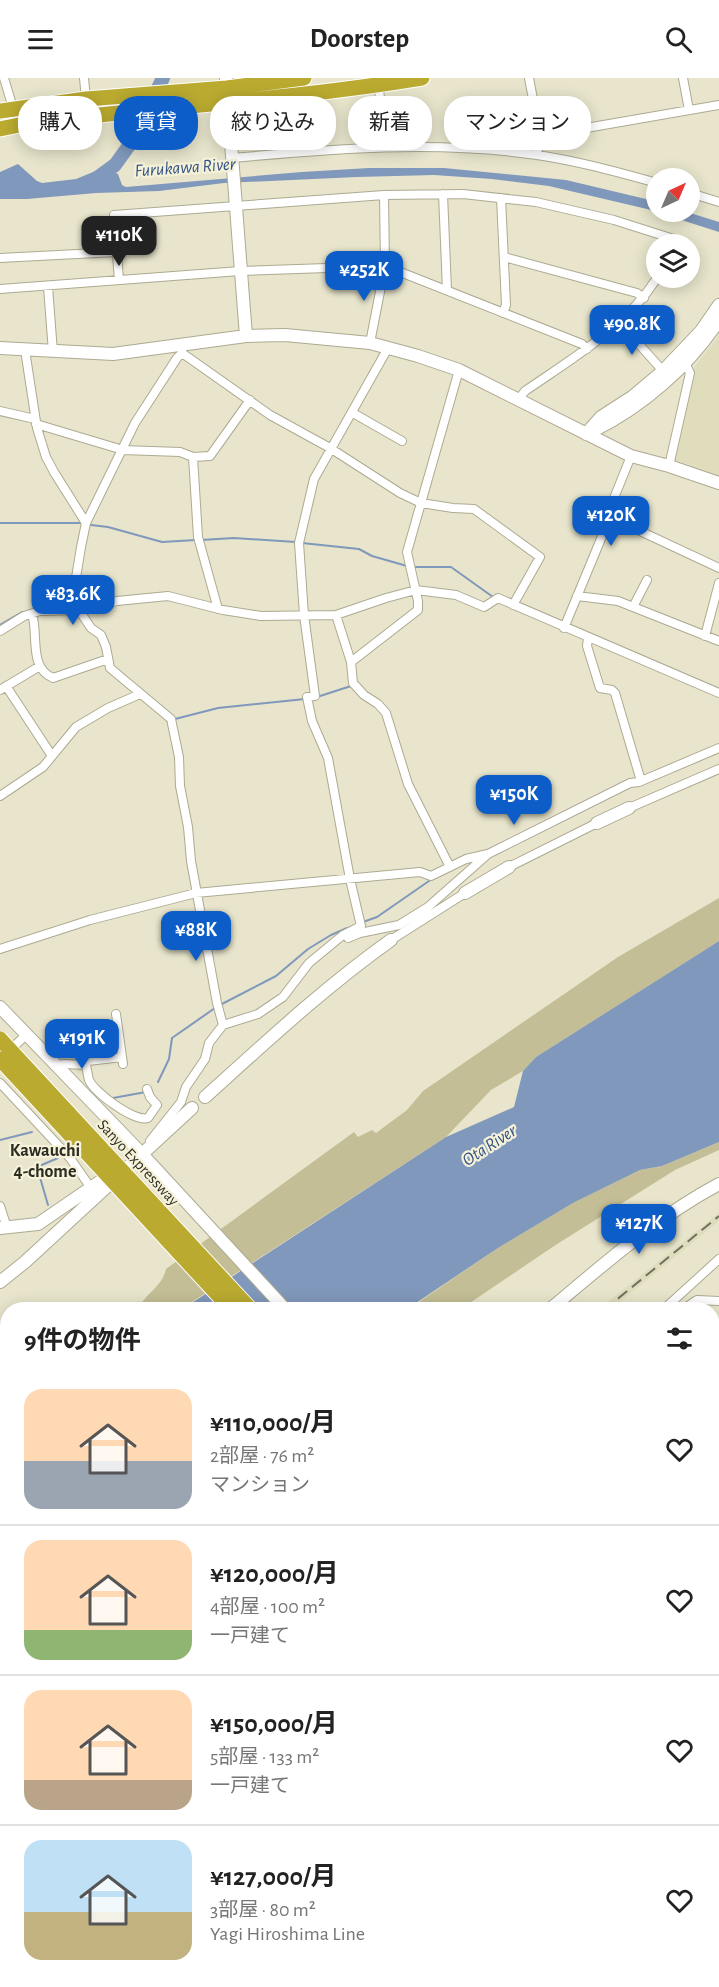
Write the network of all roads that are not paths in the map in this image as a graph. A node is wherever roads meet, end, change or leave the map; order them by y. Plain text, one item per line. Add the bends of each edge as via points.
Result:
1 (3, 78) edge
2 (84, 78) edge
3 (304, 78) edge
4 (422, 78) edge
5 (529, 78) edge
6 (683, 78) edge
7 (378, 85) junction
8 (227, 89) edge
9 (86, 96) edge
10 (380, 96) edge
11 (532, 96) edge
12 (102, 98) edge
13 (719, 105) edge
14 (7, 109) edge
15 (689, 110) junction
16 (591, 127) edge
17 (0, 129) edge
18 (432, 146) edge
19 (349, 150) edge
20 (538, 150) edge
21 (537, 155) junction
22 (232, 162) junction
23 (646, 180) edge
24 (443, 194) junction
25 (384, 195) junction
26 (700, 196) edge
27 (501, 198) junction
28 (236, 200) junction
29 (719, 202) edge
30 (658, 234) edge
31 (116, 252) junction
32 (504, 257) junction
33 (0, 258) edge
34 (385, 266) junction
35 (240, 271) junction
36 (118, 280) junction
37 (48, 287) junction
38 (650, 288) edge
39 (0, 289) edge
40 (447, 290) junction
41 (644, 298) junction
42 (719, 305) edge
43 (503, 313) junction
44 (719, 320) edge
45 (620, 323) junction
46 (246, 336) junction
47 (369, 343) junction
48 (0, 348) edge
49 (388, 348) junction
50 (182, 349) junction
51 (587, 349) junction
52 (25, 350) junction
53 (53, 352) junction
54 (685, 363) junction
55 (459, 370) junction
56 (663, 371) junction
57 (250, 400) junction
58 (518, 400) junction
59 (0, 411) edge
60 (352, 413) junction
61 (36, 421) junction
62 (586, 434) junction
63 (402, 441) dead end
64 (330, 448) junction
65 (123, 450) junction
66 (631, 456) junction
67 (193, 457) junction
68 (669, 466) junction
69 (719, 483) edge
70 (421, 503) junction
71 (610, 517) junction
72 (86, 524) junction
73 (719, 568) edge
74 (647, 580) dead end
75 (719, 583) edge
76 (416, 590) junction
77 (577, 596) junction
78 (513, 605) junction
79 (633, 607) junction
80 (218, 609) junction
81 (79, 610) junction
82 (32, 614) junction
83 (304, 615) junction
84 (336, 615) junction
85 (564, 628) junction
86 (0, 631) edge
87 (705, 636) junction
88 (588, 638) junction
89 (719, 641) edge
90 (108, 659) junction
91 (351, 662) junction
92 (40, 666) junction
93 (3, 688) edge
94 (140, 693) junction
95 (719, 693) edge
96 (719, 748) edge
97 (52, 756) junction
98 (719, 769) edge
99 (641, 781) junction
100 (0, 796) edge
101 (629, 808) joint
102 (597, 823) joint
103 (488, 854) junction
104 (450, 867) junction
105 (509, 867) joint
106 (350, 879) junction
107 (196, 893) junction
108 (465, 893) joint
109 (391, 940) joint
110 (331, 945) junction
111 (0, 950) edge
112 (0, 1007) edge
113 (119, 1016) dead end
114 (223, 1025) junction
115 (26, 1035) junction
116 (0, 1039) edge
117 (0, 1060) edge
118 (86, 1065) junction
119 (56, 1066) junction
120 (0, 1083) edge
121 (147, 1089) dead end
122 (205, 1097) joint
123 (192, 1108) joint
124 (144, 1156) junction
125 (719, 1184) edge
126 (91, 1188) junction
127 (0, 1206) edge
128 (4, 1228) edge
129 (719, 1259) edge
130 (0, 1282) edge
131 (719, 1301) edge
132 (225, 1302) edge
133 (244, 1302) edge
134 (279, 1302) edge
135 (559, 1302) edge
136 (672, 1302) edge
137 (693, 1302) edge

1 - 14 street
2 - 9 street
3 - 8 highway
4 - 7 highway
5 - 11 street
6 - 15 street
7 - 8 highway
7 - 10 street
8 - 12 highway
8 - 17 highway via 172,108
8 - 22 street
13 - 15 street
15 - 16 street
18 - 21 street
19 - 22 street
20 - 21 street
21 - 23 street
22 - 28 street
24 - 25 street
24 - 27 street
24 - 40 street
25 - 28 street
25 - 34 street
26 - 29 street
27 - 30 street via 536,202
27 - 32 street
28 - 31 street via 114,215
28 - 35 street
31 - 33 street
31 - 36 street
32 - 41 street
32 - 43 street
34 - 35 street
34 - 40 street
34 - 47 street
35 - 36 street
35 - 46 street
36 - 37 street
37 - 39 street
37 - 53 street
38 - 41 street
40 - 43 street
41 - 45 street
42 - 56 street via 701,331
43 - 51 street
44 - 54 street
45 - 51 street
45 - 56 street
46 - 47 street via 285,335
46 - 50 street
47 - 49 street
48 - 52 street
49 - 55 street
49 - 60 street
50 - 53 street via 113,354
50 - 57 street
50 - 65 street via 135,423
51 - 58 street via 525,391
52 - 53 street
52 - 61 street
54 - 62 street via 633,407
54 - 68 street via 690,373
55 - 58 street
55 - 70 street
56 - 62 street via 601,417
57 - 64 street
57 - 67 street via 210,456
58 - 62 street
59 - 61 street
60 - 63 street
60 - 64 street
61 - 65 street
61 - 72 street via 46,457
62 - 66 street
64 - 70 street
64 - 83 street via 314,479 299,543
65 - 67 street via 180,452
65 - 72 street
66 - 68 street
66 - 71 street
67 - 80 street via 198,537
68 - 69 street
70 - 76 street via 407,552
70 - 78 street via 474,509 540,557
71 - 73 street
71 - 77 street
72 - 81 street via 75,584
74 - 79 street
75 - 87 street
76 - 78 street via 456,596 484,607 498,598
76 - 84 street
76 - 91 street via 417,612
77 - 79 street
77 - 85 street
78 - 85 street
79 - 87 street
80 - 81 street via 168,596
80 - 83 street via 261,616
81 - 82 street
81 - 90 street via 101,635
82 - 86 street
82 - 92 street
83 - 84 street
83 - 106 street via 315,696 307,697 312,721 328,758
84 - 91 street
85 - 88 street
87 - 89 street
88 - 95 street
88 - 99 street via 600,688 615,693
90 - 92 street via 53,678
90 - 94 street via 110,668
91 - 104 street via 353,683 386,713 408,784
92 - 93 street
93 - 97 street
94 - 97 street via 76,727
94 - 107 street via 171,719
96 - 99 street
97 - 100 street via 43,767
98 - 101 street
99 - 103 street
101 - 102 street
102 - 105 street
103 - 104 street
103 - 110 street via 428,908 399,925 360,933
104 - 106 street via 431,876 420,872
105 - 108 street
106 - 107 street
106 - 110 street via 361,926
107 - 111 street via 90,920
107 - 114 street
108 - 109 street
109 - 122 street via 310,1004
110 - 114 street via 309,963 283,996 258,1014
112 - 115 street
113 - 118 street via 122,1060 88,1061
114 - 124 street via 209,1043 205,1059 181,1102 156,1132
115 - 117 street
115 - 119 street
116 - 133 highway, Sanyo Expressway, bridge
117 - 132 highway, Sanyo Expressway, bridge
118 - 119 street
118 - 121 street via 99,1093 137,1118 148,1118 157,1105
119 - 124 street
120 - 126 street via 64,1151
122 - 123 street
123 - 124 street
124 - 126 street
124 - 130 street
124 - 134 street
125 - 135 street via 627,1246
126 - 128 street via 38,1224
127 - 128 street
129 - 136 street
131 - 137 street

